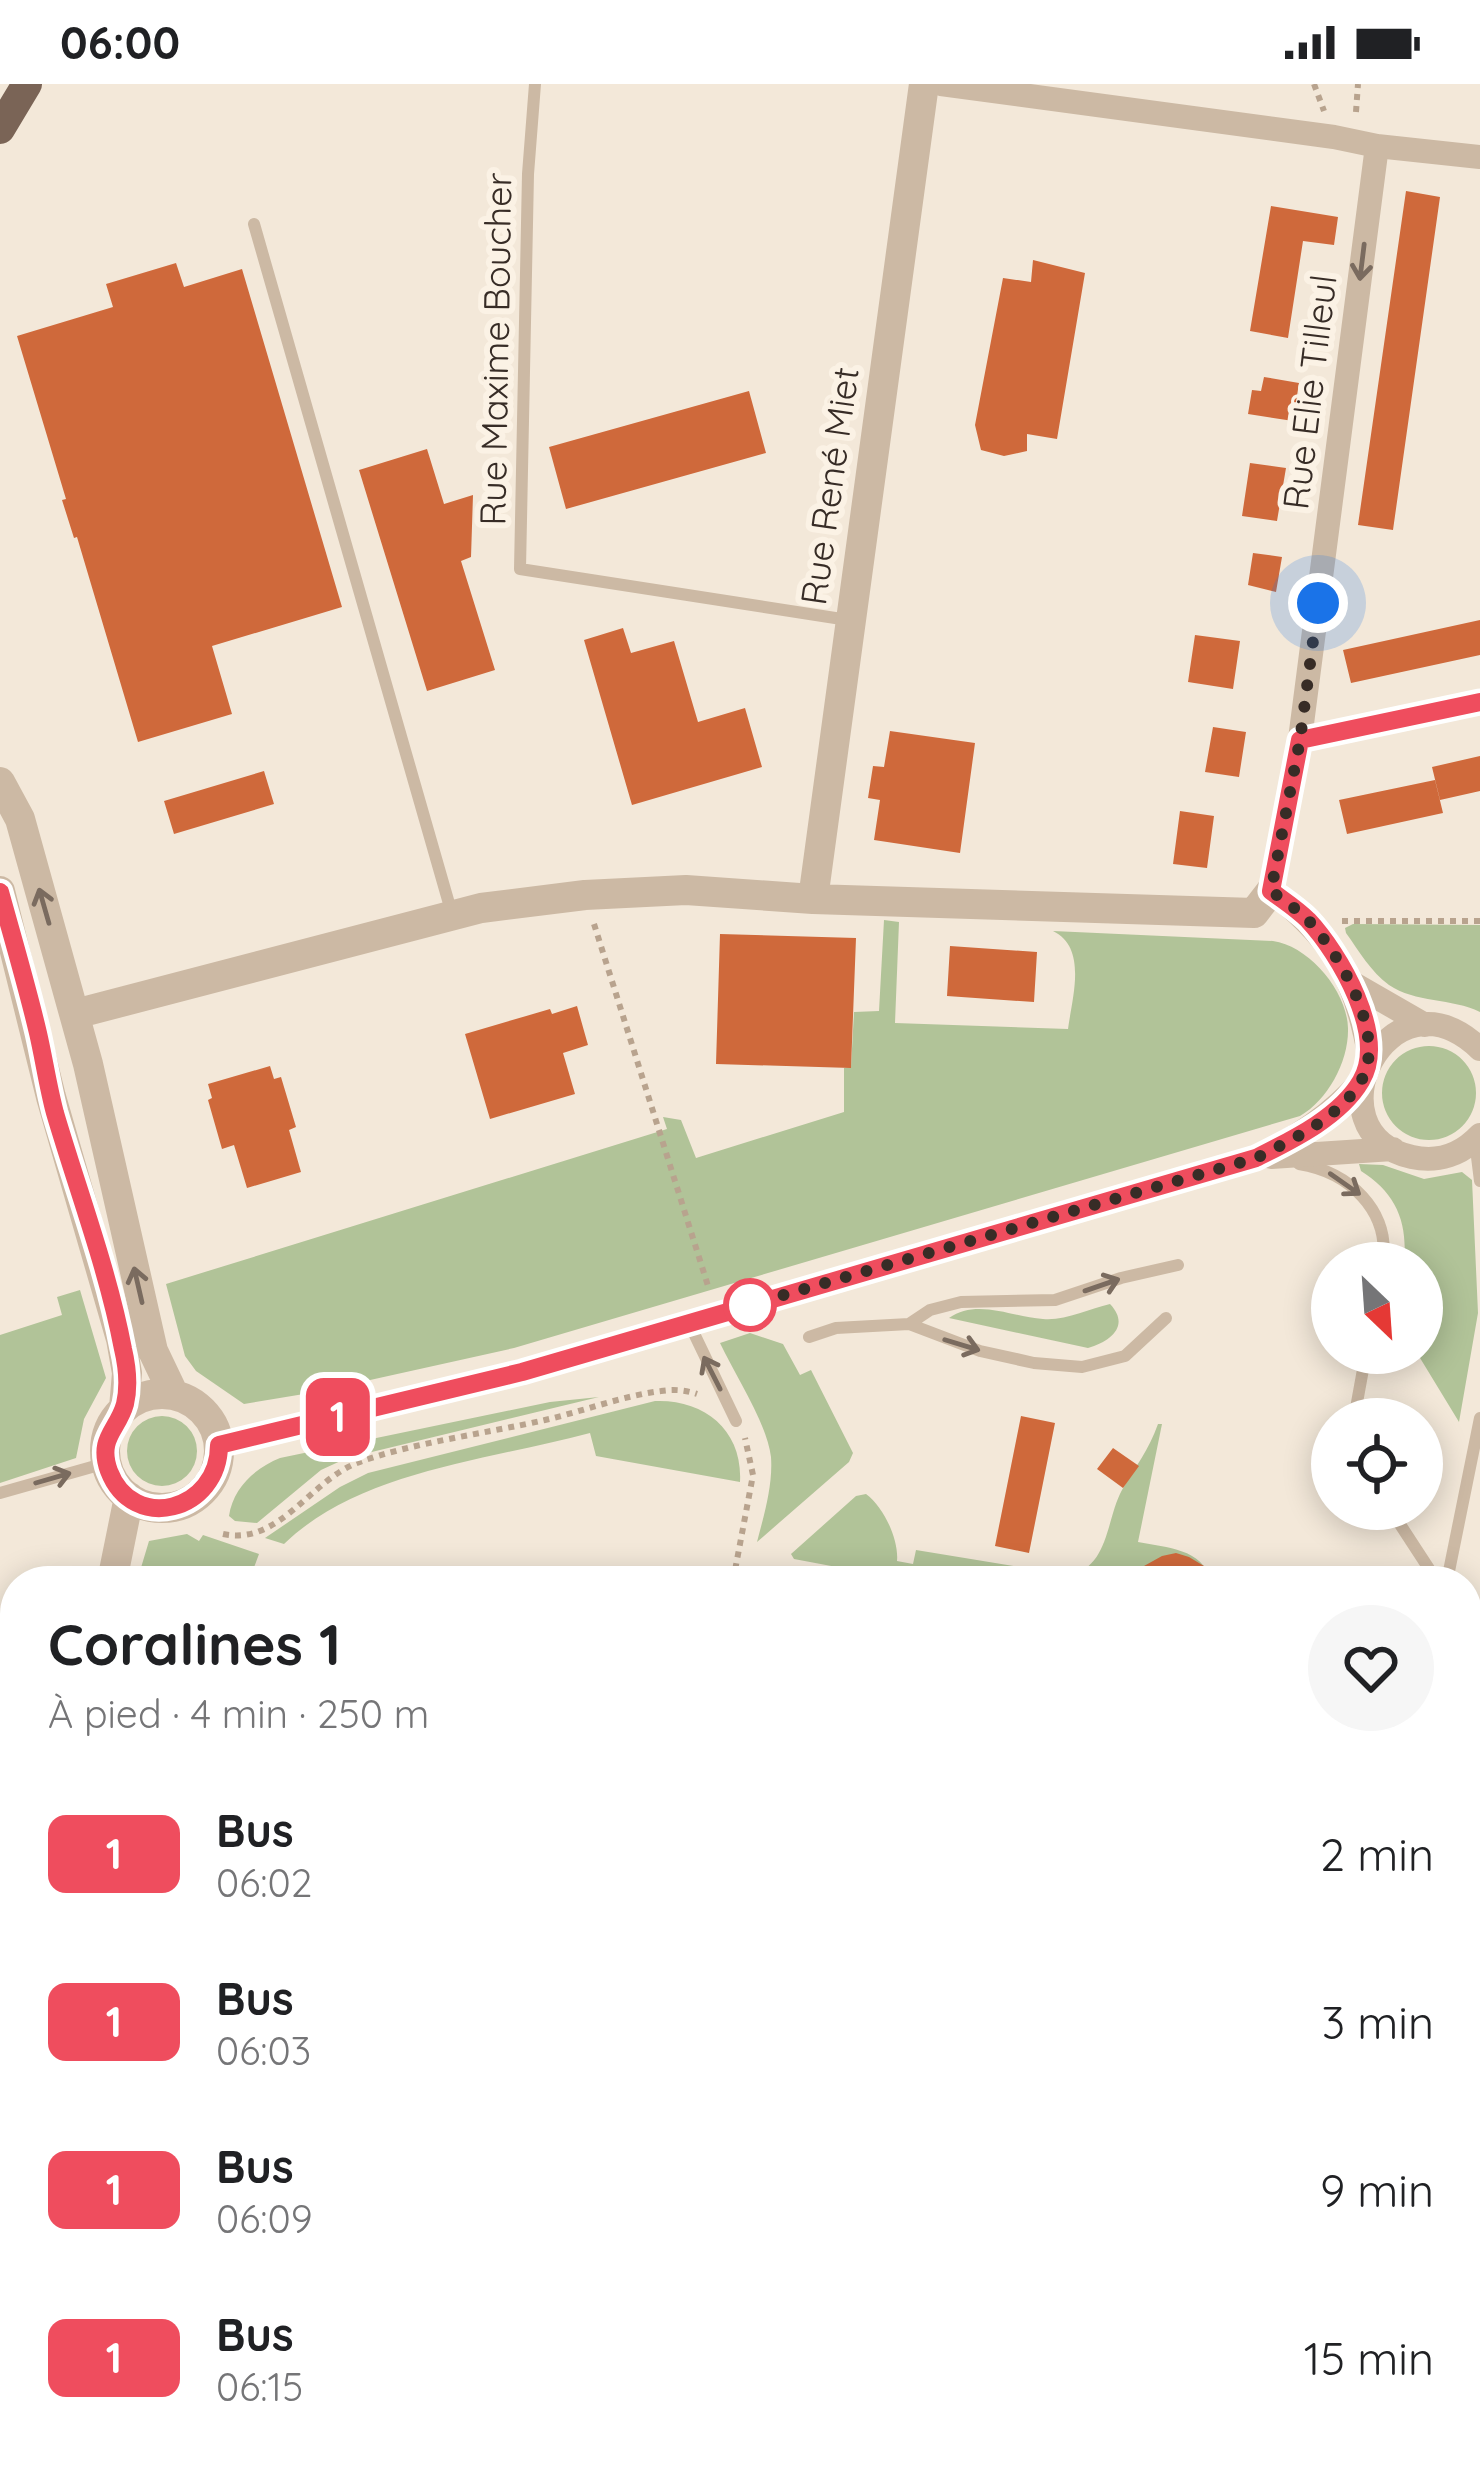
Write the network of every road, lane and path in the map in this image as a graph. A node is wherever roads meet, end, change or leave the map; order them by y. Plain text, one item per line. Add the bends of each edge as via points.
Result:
1 (28, 84) edge
2 (535, 84) edge
3 (924, 84) edge
4 (940, 84) edge
5 (0, 129) edge
6 (1377, 146) junction
7 (1480, 157) edge
8 (254, 224) dead end
9 (849, 620) junction
10 (1480, 702) edge
11 (1300, 740) junction
12 (0, 782) edge
13 (1271, 891) junction
14 (0, 892) edge
15 (585, 895) junction
16 (812, 898) junction
17 (452, 916) junction
18 (1308, 920) junction
19 (1480, 921) edge
20 (1352, 983) junction
21 (74, 1014) junction
22 (1425, 1025) junction
23 (1480, 1049) edge
24 (1366, 1069) junction
25 (1478, 1138) edge
26 (1393, 1149) junction
27 (1256, 1158) junction
28 (1480, 1181) edge
29 (1382, 1242) edge
30 (1178, 1265) dead end
31 (717, 1315) junction
32 (1166, 1318) dead end
33 (689, 1323) junction
34 (909, 1324) junction
35 (809, 1337) dead end
36 (174, 1394) junction
37 (124, 1408) junction
38 (1480, 1418) edge
39 (736, 1421) junction
40 (219, 1445) junction
41 (106, 1463) junction
42 (0, 1493) edge
43 (129, 1497) junction
44 (1404, 1530) edge
45 (224, 1534) dead end
46 (115, 1566) edge
47 (736, 1566) edge
48 (1427, 1566) edge
49 (1450, 1566) edge

1 - 5 main road
2 - 9 lane, Rue Maxime Boucher via 520,569
3 - 9 street, Rue René Miet
4 - 6 street
6 - 7 street
6 -> 11 street, Rue Elie Tilleul
8 - 17 lane
9 - 16 street, Rue René Miet
10 - 11 street
11 - 13 street, Rue Elie Tilleul
21 -> 12 street via 20,819
13 - 16 street via 1254,914
13 - 18 street
14 - 37 street via 121,1339
15 - 16 street via 686,890
15 - 17 street
15 - 31 path
17 - 21 street
18 - 19 path
18 - 20 street
20 - 22 street
20 - 24 street
36 -> 21 street via 153,1352
22 - 23 street via 1451,1029
22 - 24 street via 1387,1040
24 - 26 street via 1363,1110
24 - 27 street via 1339,1105
25 - 26 street via 1433,1160
25 - 28 lane
26 - 27 street
27 -> 29 lane via 1328,1171 1360,1193 1381,1223
27 - 31 street
34 -> 30 lane via 961,1302 1055,1300
31 - 33 street
34 -> 32 lane via 980,1351 1082,1367 1125,1356
39 -> 33 lane
33 - 40 street
34 - 35 lane
36 - 37 street
36 - 40 street via 208,1416
37 - 41 street via 109,1430
38 - 49 lane
39 - 45 path via 693,1392 641,1394 354,1464 259,1533
39 - 47 path via 753,1475
40 - 43 street via 211,1481 188,1502 161,1508
42 -> 41 lane
41 - 43 street
43 - 46 street
44 - 48 lane

